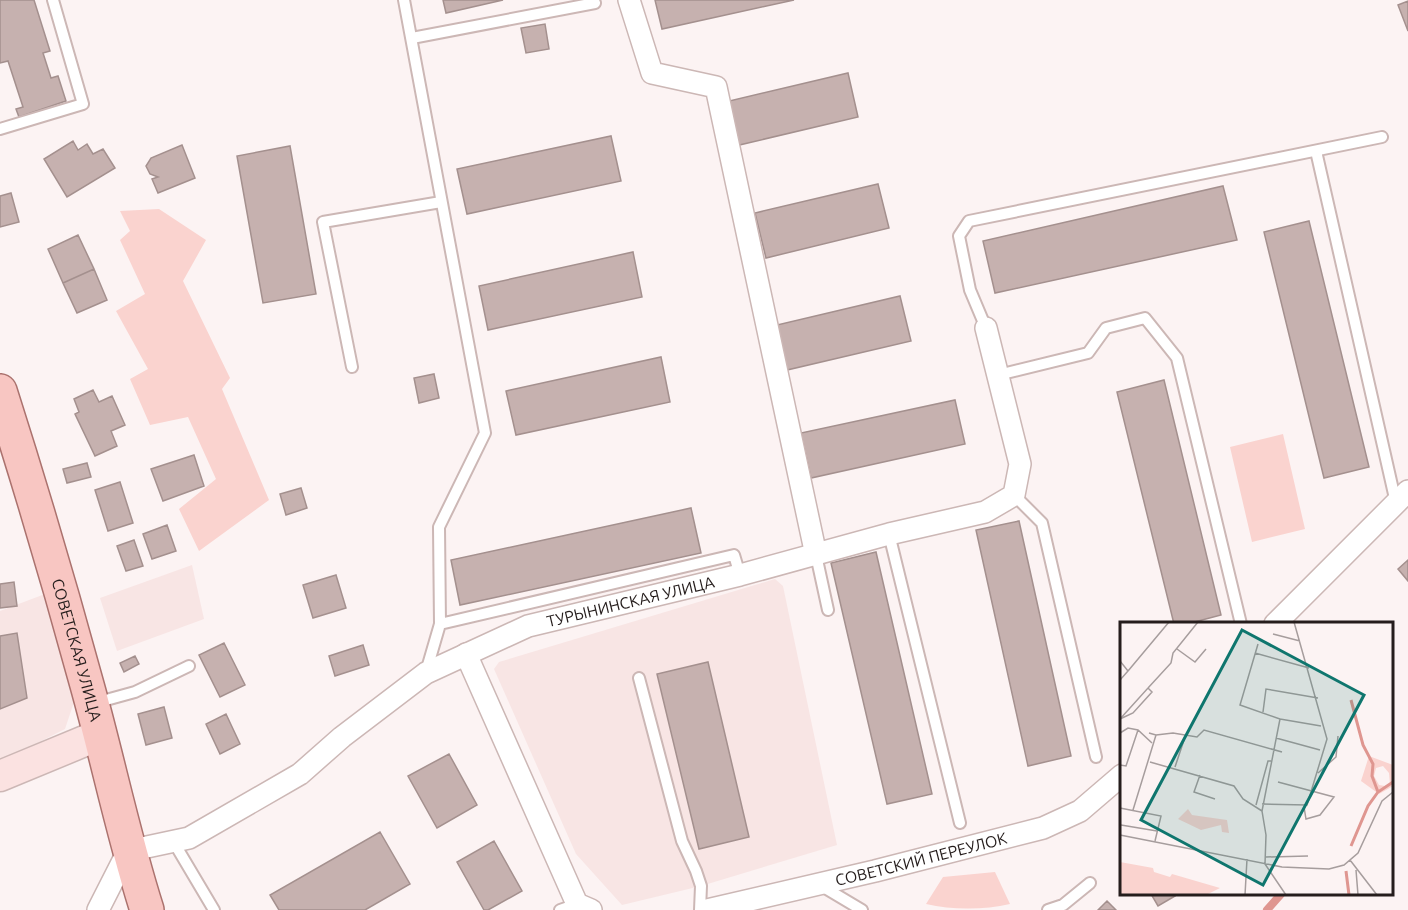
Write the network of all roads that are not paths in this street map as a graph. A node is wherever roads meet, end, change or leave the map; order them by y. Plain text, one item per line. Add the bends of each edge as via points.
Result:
1 (53, 0) edge
2 (404, 0) edge
3 (629, 0) edge
4 (595, 3) dead end
5 (412, 38) junction
6 (0, 129) edge
7 (1382, 137) dead end
8 (1316, 151) junction
9 (441, 202) junction
10 (986, 328) joint
11 (352, 367) dead end
12 (998, 375) junction
13 (0, 391) edge
14 (1014, 495) junction
15 (1402, 497) edge
16 (889, 534) junction
17 (816, 555) junction
18 (740, 575) junction
19 (828, 610) dead end
20 (1241, 622) edge
21 (1277, 622) edge
22 (440, 624) junction
23 (466, 654) junction
24 (189, 666) dead end
25 (426, 673) junction
26 (639, 678) dead end
27 (96, 719) junction
28 (1096, 757) dead end
29 (0, 776) edge
30 (1120, 778) edge
31 (960, 823) dead end
32 (172, 841) junction
33 (128, 851) junction
34 (1090, 882) dead end
35 (817, 883) junction
36 (576, 908) edge
37 (98, 910) edge
38 (147, 910) edge
39 (214, 910) edge
40 (700, 910) edge
41 (707, 910) edge
42 (862, 910) edge
43 (1048, 910) edge

1 - 6 lane via 83,104
2 - 5 lane
3 - 17 street via 652,73 716,87
4 - 5 lane
5 - 9 lane
7 - 8 lane
8 - 10 lane via 969,221 959,236 970,290
8 - 15 lane
9 - 11 lane via 323,222
9 - 22 lane via 486,433 439,527
10 - 12 street
12 - 14 street via 1020,464
12 - 20 lane via 1088,352 1106,328 1145,318 1177,358
13 - 27 main road, СОВЕТСКАЯ УЛИЦА
14 - 16 street, ТУРЫНИНСКАЯ УЛИЦА via 985,512
14 - 28 lane via 1042,523
15 - 21 street
16 - 17 street, ТУРЫНИНСКАЯ УЛИЦА
16 - 31 lane
17 - 18 street, ТУРЫНИНСКАЯ УЛИЦА
17 - 19 lane
18 - 22 lane via 734,555
18 - 23 street, ТУРЫНИНСКАЯ УЛИЦА via 528,626
22 - 25 lane
23 - 25 street, ТУРЫНИНСКАЯ УЛИЦА
23 - 36 street
24 - 27 lane via 135,692
25 - 32 street, ТУРЫНИНСКАЯ УЛИЦА via 300,774 189,838
26 - 40 lane via 682,841 701,886
27 - 29 street
27 - 33 main road, СОВЕТСКАЯ УЛИЦА
30 - 35 street, СОВЕТСКИЙ ПЕРЕУЛОК via 1080,811 1043,828
32 - 33 street, ТУРЫНИНСКАЯ УЛИЦА
32 - 39 lane
33 - 37 street
33 - 38 main road, СОВЕТСКАЯ УЛИЦА
34 - 43 lane via 1063,905
35 - 41 street, СОВЕТСКИЙ ПЕРЕУЛОК
35 - 42 lane

